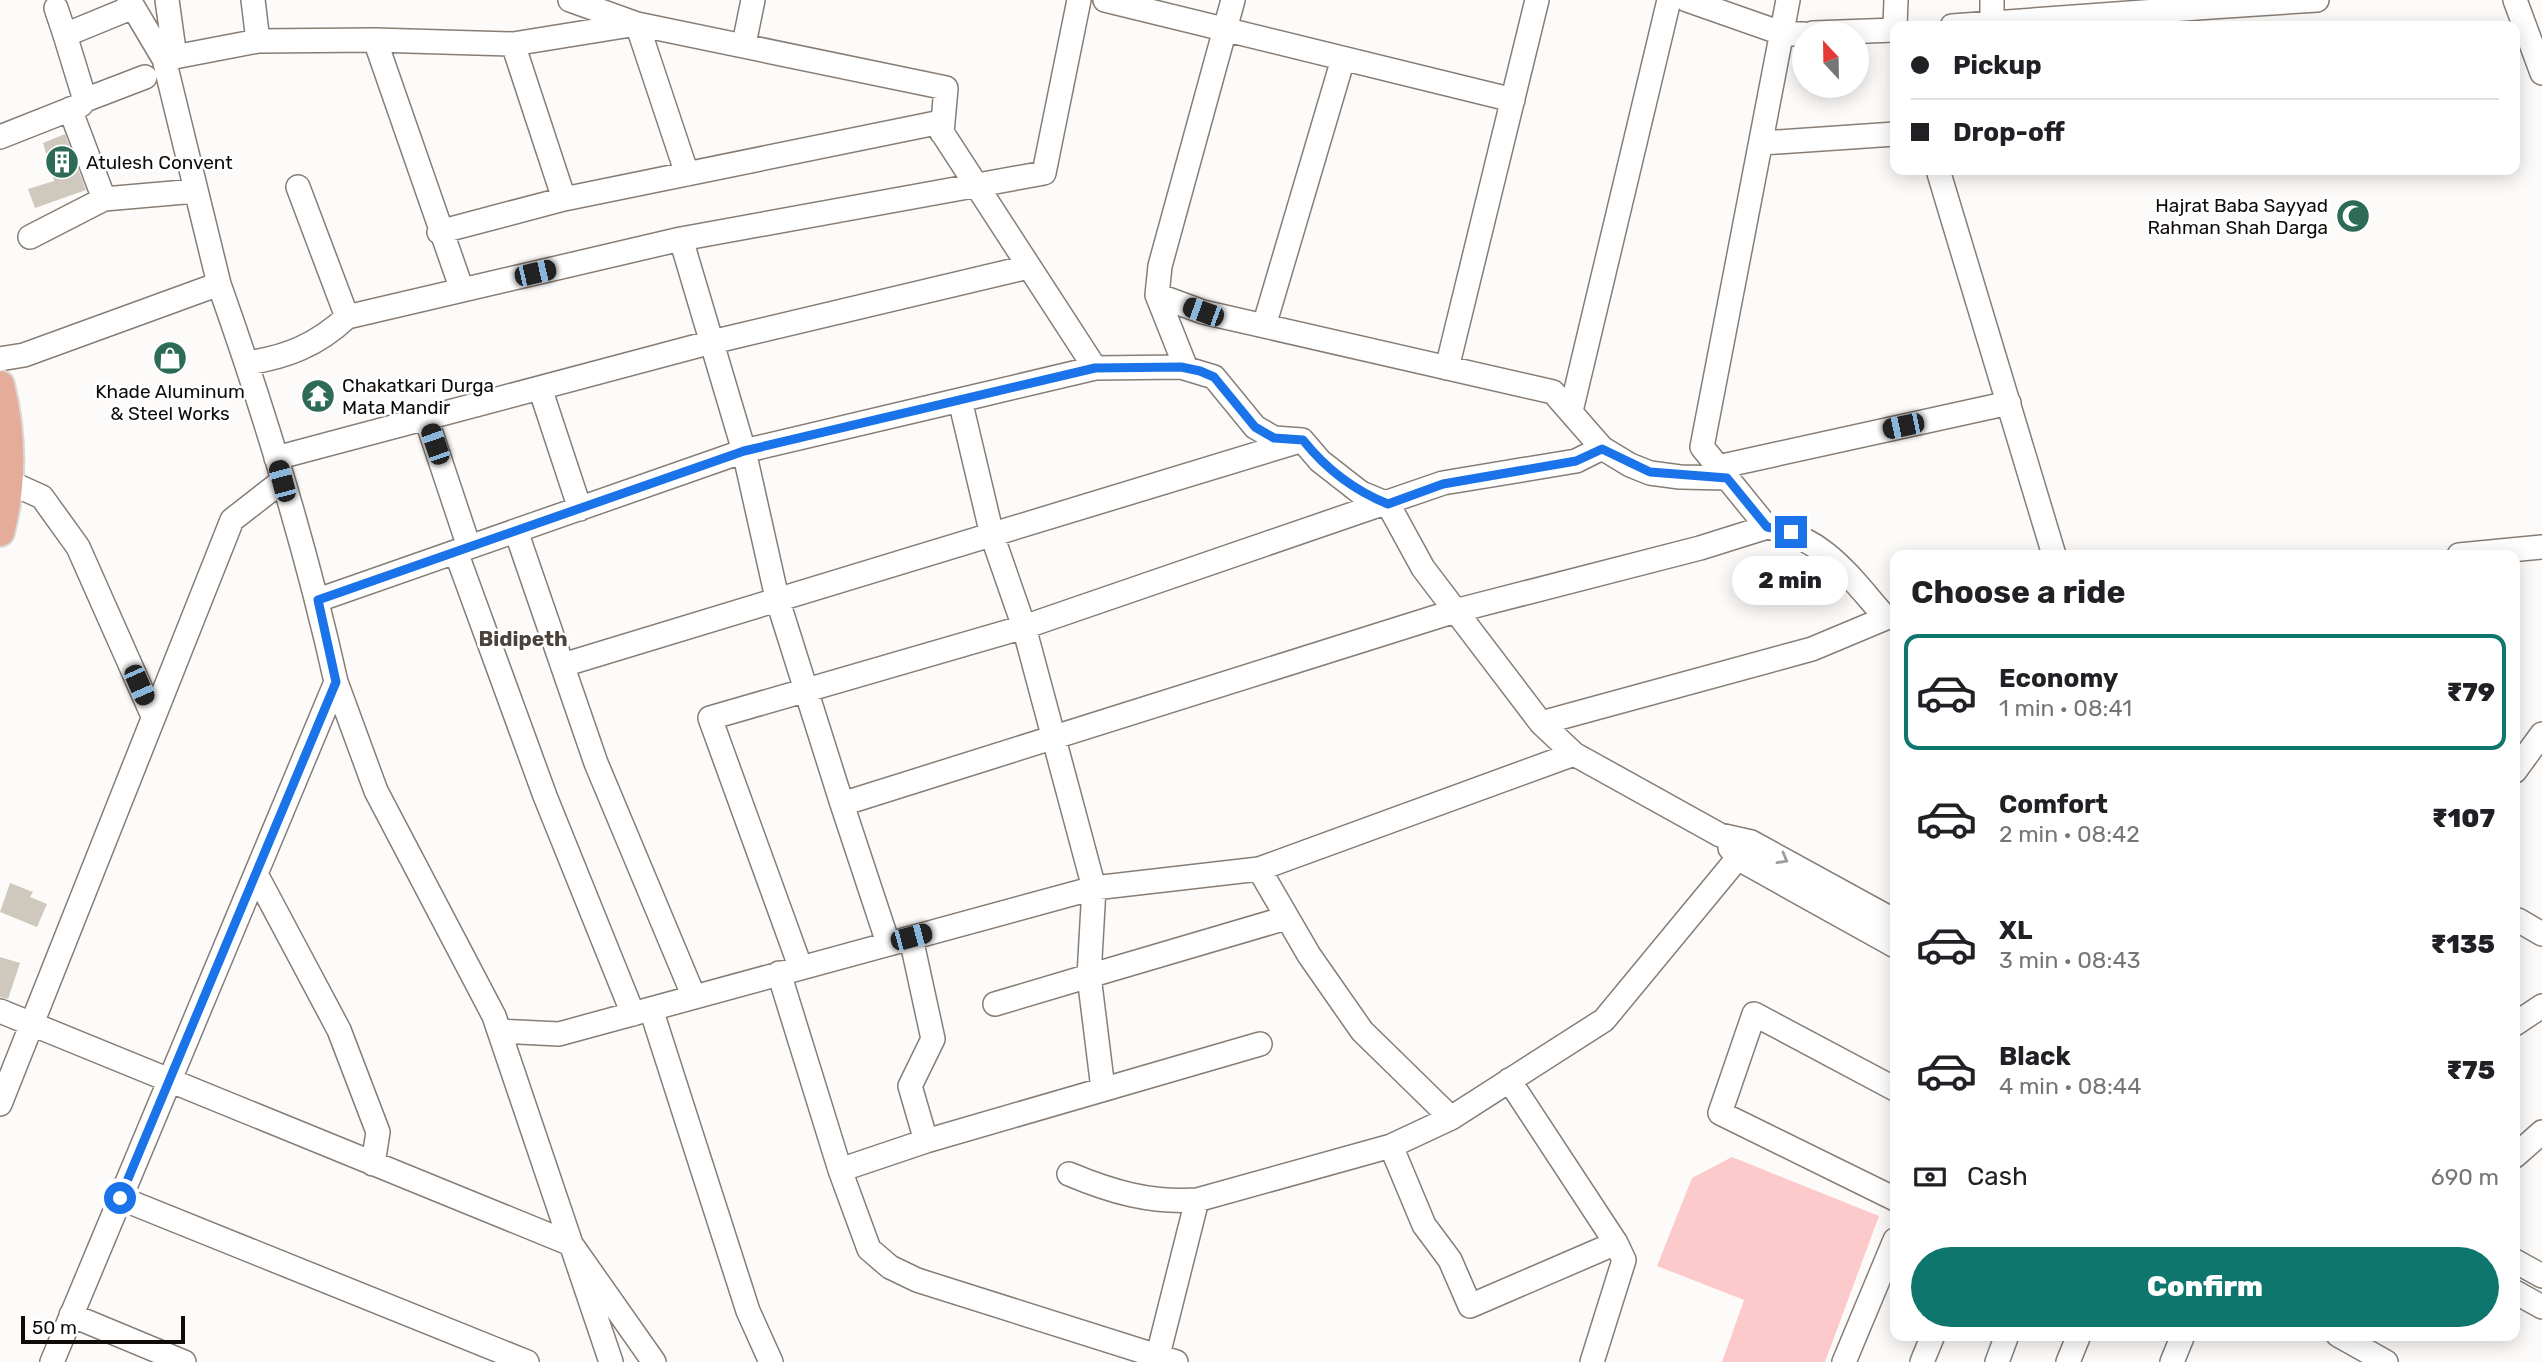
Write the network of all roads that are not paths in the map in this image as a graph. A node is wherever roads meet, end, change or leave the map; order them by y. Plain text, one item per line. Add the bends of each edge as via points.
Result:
1 (167, 0) edge
2 (253, 0) edge
3 (570, 0) edge
4 (753, 0) edge
5 (1079, 0) edge
6 (1105, 0) edge
7 (1233, 0) edge
8 (1537, 0) edge
9 (1669, 0) edge
10 (1687, 0) edge
11 (1788, 0) edge
12 (1895, 0) edge
13 (1993, 0) edge
14 (2317, 0) edge
15 (2515, 0) edge
16 (131, 3) edge
17 (2213, 3) edge
18 (56, 8) dead end
19 (2056, 9) edge
20 (1895, 21) edge
21 (1992, 21) edge
22 (2001, 21) edge
23 (1792, 23) edge
24 (637, 24) junction
25 (1890, 28) edge
26 (1225, 29) junction
27 (1869, 30) edge
28 (1792, 33) edge
29 (65, 35) junction
30 (375, 40) junction
31 (258, 41) junction
32 (1792, 41) edge
33 (513, 44) junction
34 (744, 44) junction
35 (169, 58) junction
36 (1343, 59) junction
37 (2542, 73) edge
38 (145, 77) dead end
39 (1513, 100) junction
40 (78, 104) junction
41 (942, 133) junction
42 (1890, 134) edge
43 (0, 137) edge
44 (1762, 143) junction
45 (687, 174) junction
46 (1940, 175) edge
47 (975, 184) junction
48 (298, 187) dead end
49 (196, 191) junction
50 (104, 199) junction
51 (564, 199) junction
52 (439, 232) junction
53 (30, 237) dead end
54 (681, 239) junction
55 (1028, 267) junction
56 (219, 284) junction
57 (462, 290) junction
58 (1157, 295) junction
59 (347, 317) junction
60 (1264, 326) junction
61 (712, 342) junction
62 (0, 359) edge
63 (247, 363) junction
64 (1095, 368) junction
65 (1186, 368) junction
66 (1447, 368) junction
67 (0, 385) edge
68 (540, 388) junction
69 (960, 400) junction
70 (2009, 403) junction
71 (1572, 411) junction
72 (426, 418) junction
73 (1303, 440) junction
74 (1602, 449) junction
75 (744, 451) junction
76 (276, 458) junction
77 (1723, 472) junction
78 (282, 481) junction
79 (9, 482) junction
80 (1388, 504) junction
81 (580, 509) junction
82 (1767, 527) junction
83 (516, 531) junction
84 (0, 532) edge
85 (992, 535) junction
86 (2542, 547) edge
87 (463, 549) junction
88 (2053, 550) edge
89 (2511, 550) edge
90 (777, 598) junction
91 (318, 600) junction
92 (1455, 611) junction
93 (1890, 623) edge
94 (1890, 624) edge
95 (1024, 627) junction
96 (563, 665) junction
97 (336, 682) junction
98 (804, 690) junction
99 (153, 716) junction
100 (1541, 723) junction
101 (2542, 734) edge
102 (1052, 738) junction
103 (1574, 754) junction
104 (2520, 764) edge
105 (842, 804) junction
106 (1745, 850) junction
107 (1259, 869) junction
108 (256, 874) junction
109 (1094, 888) junction
110 (1286, 918) junction
111 (1890, 919) edge
112 (2520, 921) edge
113 (2542, 934) edge
114 (911, 937) junction
115 (888, 943) junction
116 (1890, 943) edge
117 (790, 970) junction
118 (1089, 976) junction
119 (694, 997) junction
120 (995, 1004) dead end
121 (2542, 1006) edge
122 (0, 1011) edge
123 (642, 1011) junction
124 (2520, 1021) edge
125 (32, 1024) junction
126 (500, 1031) junction
127 (1260, 1044) dead end
128 (1509, 1080) junction
129 (169, 1082) junction
130 (1890, 1086) edge
131 (1103, 1089) junction
132 (0, 1104) edge
133 (1451, 1118) junction
134 (2542, 1132) edge
135 (926, 1141) junction
136 (1391, 1146) junction
137 (2520, 1152) edge
138 (373, 1164) junction
139 (840, 1170) junction
140 (1069, 1174) dead end
141 (1890, 1197) edge
142 (120, 1198) junction
143 (1197, 1200) junction
144 (1616, 1243) junction
145 (571, 1244) junction
146 (1890, 1252) edge
147 (2520, 1264) edge
148 (2542, 1276) edge
149 (2520, 1295) edge
150 (2542, 1307) edge
151 (72, 1315) junction
152 (1931, 1341) edge
153 (2005, 1341) edge
154 (2077, 1341) edge
155 (2181, 1341) edge
156 (2349, 1341) edge
157 (1167, 1358) edge
158 (52, 1362) edge
159 (184, 1362) edge
160 (527, 1362) edge
161 (611, 1362) edge
162 (654, 1362) edge
163 (771, 1362) edge
164 (1592, 1362) edge
165 (1844, 1362) edge
166 (1922, 1362) edge
167 (1997, 1362) edge
168 (2068, 1362) edge
169 (2172, 1362) edge
170 (2386, 1362) edge

1 - 35 street
2 - 31 street
3 - 24 street
4 - 34 street
5 - 47 street via 1044,173
6 - 26 street
7 - 26 street
8 - 39 street
9 - 71 street
10 - 28 street
11 - 23 street
12 - 20 street
13 - 21 street
14 - 17 street
15 - 37 street
16 - 29 street
16 - 35 street
17 - 19 street
18 - 29 street
19 - 22 street
24 - 33 street
24 - 34 street
24 - 45 street
25 - 27 street
26 - 36 street
26 - 58 street via 1160,266
29 - 40 street
30 - 31 street
30 - 33 street
30 - 52 street
31 - 35 street
32 - 44 street
33 - 51 street
34 - 41 street via 946,88
35 - 49 street
36 - 39 street
36 - 60 street
38 - 40 street
39 - 66 street
40 - 43 street
40 - 50 street
41 - 45 street via 936,123
41 - 47 street
42 - 44 street
44 - 77 street via 1702,447
45 - 51 street
46 - 70 street
47 - 54 street
47 - 55 street
48 - 59 street
49 - 50 street
49 - 56 street
50 - 53 street
51 - 52 street
52 - 57 street
54 - 57 street
54 - 61 street
55 - 61 street
55 - 64 street
56 - 62 street via 24,355
56 - 63 street
57 - 59 street
58 - 60 street via 1203,312
58 - 65 street
59 - 63 street via 301,350
60 - 66 street
61 - 68 street
61 - 75 street
63 - 76 street
64 - 65 street
64 - 69 street
65 - 73 street via 1214,377 1255,427 1274,438
66 - 71 street via 1553,392
67 - 79 main road via 9,425
68 - 72 street
68 - 81 street
69 - 75 street
69 - 85 street
70 - 77 street
70 - 88 street
71 - 74 street
72 - 76 street
72 - 87 street
73 - 80 street via 1320,461 1361,493
73 - 85 street
74 - 77 street via 1650,472
74 - 80 street via 1576,461 1443,484
75 - 81 street
75 - 90 street
76 - 78 street
77 - 82 street
78 - 91 street
78 - 99 street via 232,520
79 - 84 main road
79 - 99 street via 42,497 78,547
80 - 92 street via 1418,559
80 - 95 street
81 - 83 street
82 - 92 street
82 - 93 street via 1791,532 1831,554
83 - 87 street
83 - 96 street
85 - 90 street
85 - 95 street
86 - 89 street
87 - 91 street
87 - 123 street via 545,796
90 - 96 street
90 - 98 street
91 - 97 street
92 - 100 street
92 - 102 street
94 - 100 street
95 - 98 street
95 - 102 street
96 - 119 street via 596,763
97 - 108 street
97 - 126 street via 376,791
98 - 105 street
98 - 117 street via 710,718
99 - 125 street
100 - 103 street
101 - 104 street
102 - 105 street
102 - 109 street
103 - 106 street
103 - 107 street
105 - 115 street
106 -> 111 street
106 - 116 street
106 - 128 street via 1604,1020
107 - 109 street
107 - 110 street
108 - 129 street
108 - 138 street via 339,1030 378,1132
109 - 114 street
109 - 118 street
110 - 118 street
110 - 133 street via 1362,1031
112 - 113 street
114 - 115 street
114 - 135 street via 933,1039 911,1086
115 - 117 street
117 - 119 street
117 - 139 street
118 - 120 street
118 - 131 street
119 - 123 street
121 - 124 street
122 - 125 street
123 - 126 street via 559,1034
123 - 163 street via 747,1311
125 - 129 street
125 - 132 street
126 - 145 street
127 - 131 street
128 - 133 street
128 - 144 street
129 - 138 street
129 - 142 street
130 - 141 street via 1754,1014 1720,1113
131 - 135 street
133 - 136 street
134 - 137 street
135 - 139 street
136 - 143 street
136 - 144 street via 1424,1225 1450,1260 1470,1306
138 - 145 street
139 - 157 street via 869,1249 890,1268 957,1294
140 - 143 street via 1115,1193 1165,1202
142 - 151 street
142 - 160 street
143 - 157 street
144 - 164 street via 1624,1261
145 - 161 street
145 - 162 street
146 - 165 street
147 - 148 street
149 - 150 street
151 - 158 street
151 - 159 street
152 - 166 street
153 - 167 street
154 - 168 street
155 - 169 street
156 - 170 street

